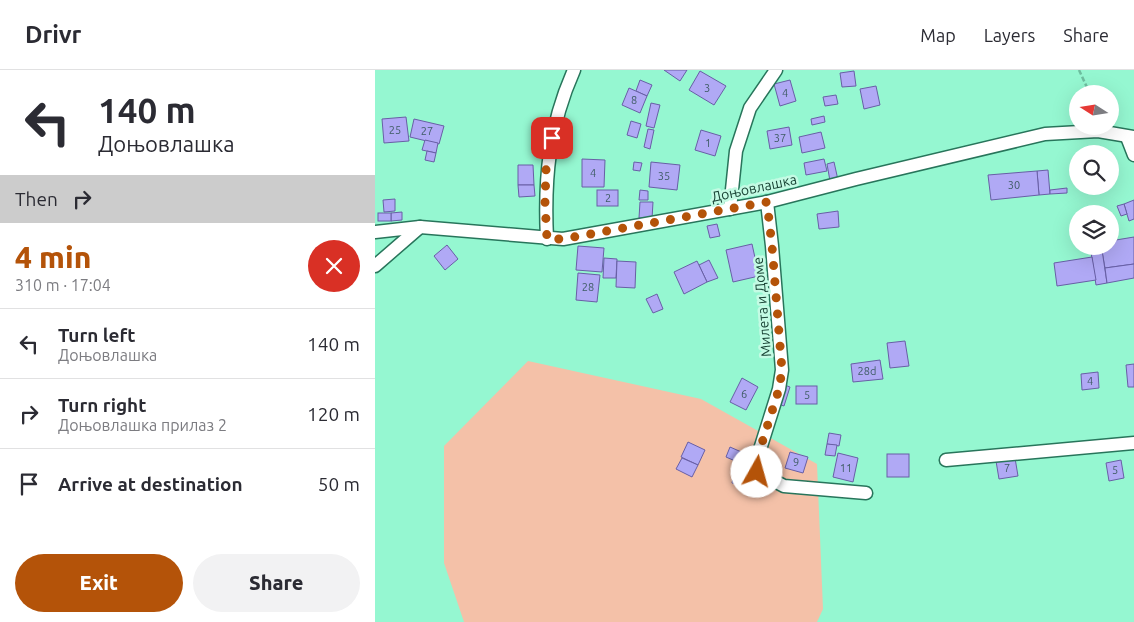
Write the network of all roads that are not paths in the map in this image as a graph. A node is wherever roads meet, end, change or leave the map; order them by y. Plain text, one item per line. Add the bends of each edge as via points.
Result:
1 (574, 70) edge
2 (776, 70) edge
3 (1130, 137) edge
4 (1134, 155) edge
5 (767, 202) junction
6 (730, 208) junction
7 (420, 227) junction
8 (375, 232) edge
9 (547, 239) junction
10 (375, 266) edge
11 (1134, 443) edge
12 (946, 460) dead end
13 (867, 493) dead end

1 - 9 street via 555,122 546,170
2 - 6 street via 750,108 736,151
3 - 4 street
3 - 5 street, Доњовлашка via 1099,131 1045,134
5 - 6 street, Доњовлашка
5 - 13 street, Милета и Доме via 782,370 756,462 757,472 784,486
6 - 9 street, Доњовлашка via 563,239
7 - 8 street, Доњовлашка
7 - 9 street, Доњовлашка
7 - 10 street
11 - 12 street

